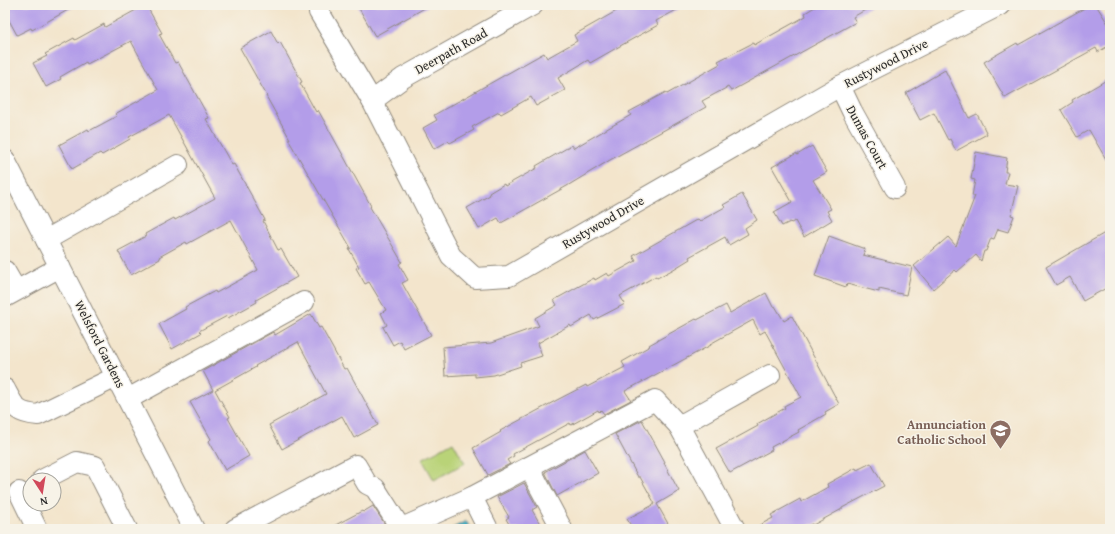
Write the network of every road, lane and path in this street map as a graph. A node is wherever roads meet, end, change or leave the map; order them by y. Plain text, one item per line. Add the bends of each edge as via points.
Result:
1 (533, 5) edge
2 (1000, 5) edge
3 (319, 12) dead end
4 (840, 86) junction
5 (372, 101) junction
6 (5, 160) edge
7 (178, 165) dead end
8 (895, 188) dead end
9 (46, 240) junction
10 (60, 267) junction
11 (5, 271) edge
12 (11, 294) edge
13 (304, 302) dead end
14 (770, 375) dead end
15 (116, 377) junction
16 (5, 389) edge
17 (128, 399) junction
18 (679, 426) junction
19 (529, 467) junction
20 (58, 472) edge
21 (18, 492) edge
22 (472, 497) junction
23 (403, 528) edge
24 (37, 529) edge
25 (127, 529) edge
26 (194, 529) edge
27 (235, 529) edge
28 (488, 529) edge
29 (562, 529) edge
30 (735, 529) edge

1 - 5 street, Deerpath Road via 403,78
2 - 4 street, Rustywood Drive
3 - 5 street, Rustywood Drive
4 - 5 street, Rustywood Drive via 509,276 475,278 451,256
4 - 8 street, Dumas Court
6 - 9 street, Welsford Gardens
7 - 9 street
9 - 10 street, Welsford Gardens
10 - 12 street
10 - 15 street, Welsford Gardens
11 - 12 street
13 - 17 street
14 - 18 street
15 - 16 street via 38,415 16,409
15 - 17 street, Welsford Gardens
17 - 26 street, Welsford Gardens
18 - 19 street via 655,400
18 - 30 street
19 - 22 street
19 - 29 street
20 - 25 street via 77,462 95,466
21 - 24 street
22 - 23 street
22 - 28 street
23 - 27 street via 375,488 367,484 356,465

